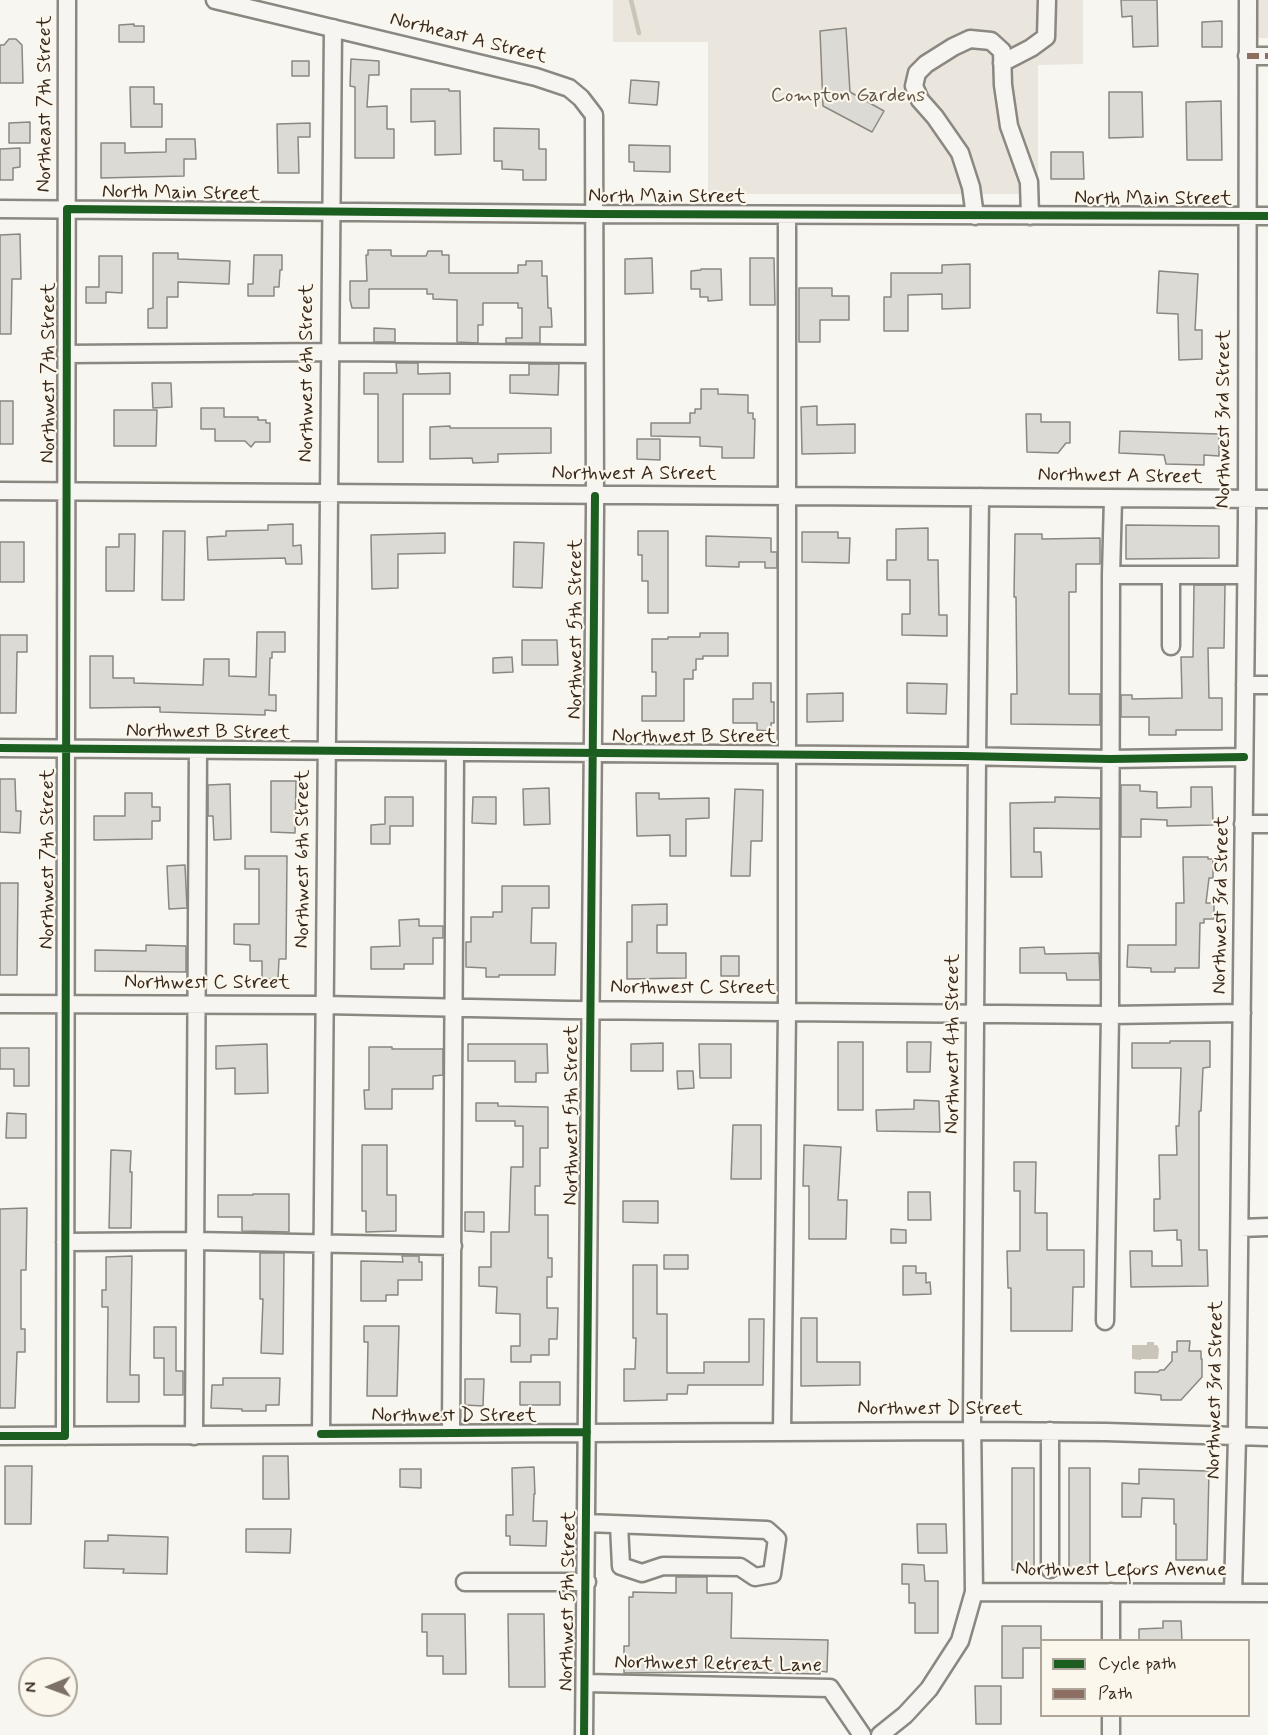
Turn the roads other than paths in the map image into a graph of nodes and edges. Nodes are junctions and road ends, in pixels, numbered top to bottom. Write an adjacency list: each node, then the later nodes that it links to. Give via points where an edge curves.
1 (67, 0): 11 (street, Northeast 7th Street)
2 (215, 0): 5 (street, Northeast A Street)
3 (1047, 0): 8 (street, via 1046,37)
4 (1248, 0): 6 (street, Northwest 3rd Street)
5 (333, 27): 9 (street, Northeast A Street, via 569,88); 12 (street, Northwest 6th Street)
6 (1247, 56): 7 (street); 18 (street, Northwest 3rd Street)
7 (1268, 56)
8 (1002, 63): 15 (street, via 1002,51 991,41 970,39 926,63 917,73 914,86 960,153); 16 (street, via 1009,126 1029,182)
9 (594, 115): 13 (street, Northwest 5th Street)
10 (0, 209): 11 (street, North Main Street)
11 (67, 209): 12 (street, North Main Street); 20 (street, Northwest 7th Street)
12 (331, 212): 13 (street, North Main Street); 19 (street, Northwest 6th Street)
13 (594, 214): 14 (street, North Main Street); 21 (street, Northwest 5th Street)
14 (787, 215): 15 (street, North Main Street); 26 (street)
15 (975, 216): 16 (street, North Main Street)
16 (1030, 216): 18 (street, North Main Street)
17 (1268, 216): 18 (street, North Main Street)
18 (1246, 217): 29 (street, Northwest 3rd Street)
19 (330, 352): 20 (street); 21 (street); 24 (street, Northwest 6th Street)
20 (66, 354): 23 (street, Northwest 7th Street)
21 (594, 354): 25 (street, Northwest 5th Street)
22 (0, 491): 23 (street, Northwest A Street)
23 (66, 491): 24 (street, Northwest A Street); 38 (street, Northwest 7th Street)
24 (328, 494): 25 (street, Northwest A Street); 40 (street, Northwest 6th Street)
25 (595, 496): 26 (street, Northwest A Street); 42 (street, Northwest 5th Street)
26 (787, 496): 27 (street, Northwest A Street); 43 (street)
27 (980, 497): 28 (street, Northwest A Street); 44 (street, Northwest 4th Street)
28 (1113, 499): 29 (street, Northwest A Street); 31 (street)
29 (1247, 499): 30 (street, Northwest A Street); 33 (street, Northwest 3rd Street)
30 (1268, 499)
31 (1111, 574): 32 (street); 46 (street)
32 (1171, 575): 33 (street); 34 (street)
33 (1246, 575): 35 (street, Northwest 3rd Street)
34 (1171, 646)
35 (1245, 685): 36 (street); 45 (street, Northwest 3rd Street)
36 (1268, 685)
37 (0, 748): 38 (street, Northwest B Street)
38 (66, 749): 39 (street, Northwest B Street); 50 (street, Northwest 7th Street)
39 (198, 750): 40 (street, Northwest B Street); 51 (street)
40 (326, 751): 41 (street, Northwest B Street); 52 (street, Northwest 6th Street)
41 (455, 752): 42 (street, Northwest B Street); 53 (street)
42 (593, 754): 43 (street, Northwest B Street); 54 (street, Northwest 5th Street)
43 (787, 755): 44 (street, Northwest B Street); 55 (street)
44 (977, 756): 46 (street, Northwest B Street); 56 (street, Northwest 4th Street)
45 (1244, 757): 46 (street, Northwest B Street); 47 (street, Northwest 3rd Street)
46 (1110, 759): 58 (street)
47 (1243, 824): 48 (street); 57 (street, Northwest 3rd Street)
48 (1268, 824)
49 (0, 1004): 50 (street, Northwest C Street)
50 (66, 1004): 51 (street, Northwest C Street); 61 (street, Northwest 7th Street)
51 (196, 1005): 52 (street, Northwest C Street); 62 (street)
52 (324, 1005): 53 (street, Northwest C Street); 63 (street, Northwest 6th Street)
53 (454, 1006): 54 (street, Northwest C Street); 64 (street)
54 (591, 1010): 55 (street, Northwest C Street); 69 (street, Northwest 5th Street)
55 (787, 1011): 56 (street, Northwest C Street); 66 (street)
56 (976, 1013): 58 (street, Northwest C Street); 67 (street, Northwest 4th Street)
57 (1242, 1013): 58 (street, Northwest C Street); 60 (street, Northwest 3rd Street)
58 (1110, 1015): 65 (street)
59 (1268, 1227): 60 (street)
60 (1240, 1228): 75 (street, Northwest 3rd Street)
61 (65, 1242): 62 (street); 73 (street, Northwest 7th Street)
62 (195, 1242): 63 (street); 74 (street)
63 (322, 1245): 64 (street); 71 (street, Northwest 6th Street)
64 (453, 1246): 70 (street)
65 (1105, 1322)
66 (782, 1431): 67 (street, Northwest D Street); 69 (street, Northwest D Street)
67 (972, 1431): 68 (street, Northwest D Street); 82 (street, Northwest 4th Street)
68 (1050, 1431): 75 (street, Northwest D Street); 79 (street)
69 (587, 1432): 70 (street, Northwest D Street); 77 (street, Northwest 5th Street)
70 (452, 1433): 71 (street, Northwest D Street)
71 (321, 1434): 74 (street, Northwest D Street)
72 (0, 1436): 73 (street, Northwest D Street)
73 (65, 1436): 74 (street, Northwest D Street)
74 (194, 1436)
75 (1238, 1437): 76 (street, Northwest D Street); 84 (street, Northwest 3rd Street)
76 (1268, 1437)
77 (587, 1523): 78 (street); 81 (street, Northwest 5th Street)
78 (619, 1525): 78 (street, via 621,1566 642,1573 663,1566 740,1567 755,1576 772,1574 777,1539 766,1530)
79 (1050, 1569)
80 (465, 1582): 81 (street)
81 (587, 1582): 87 (street, Northwest 5th Street)
82 (974, 1592): 83 (street, Northwest Lefors Avenue); 91 (street, Northwest 4th Street, via 960,1641 929,1689)
83 (1111, 1592): 84 (street, Northwest Lefors Avenue); 86 (street)
84 (1233, 1593): 85 (street, Northwest Lefors Avenue)
85 (1268, 1593)
86 (1111, 1639)
87 (585, 1683): 89 (street, Northwest 5th Street); 90 (street, Northwest Retreat Lane, via 830,1688)
88 (1111, 1717): 92 (street)
89 (584, 1735)
90 (861, 1735)
91 (880, 1735)
92 (1111, 1735)

